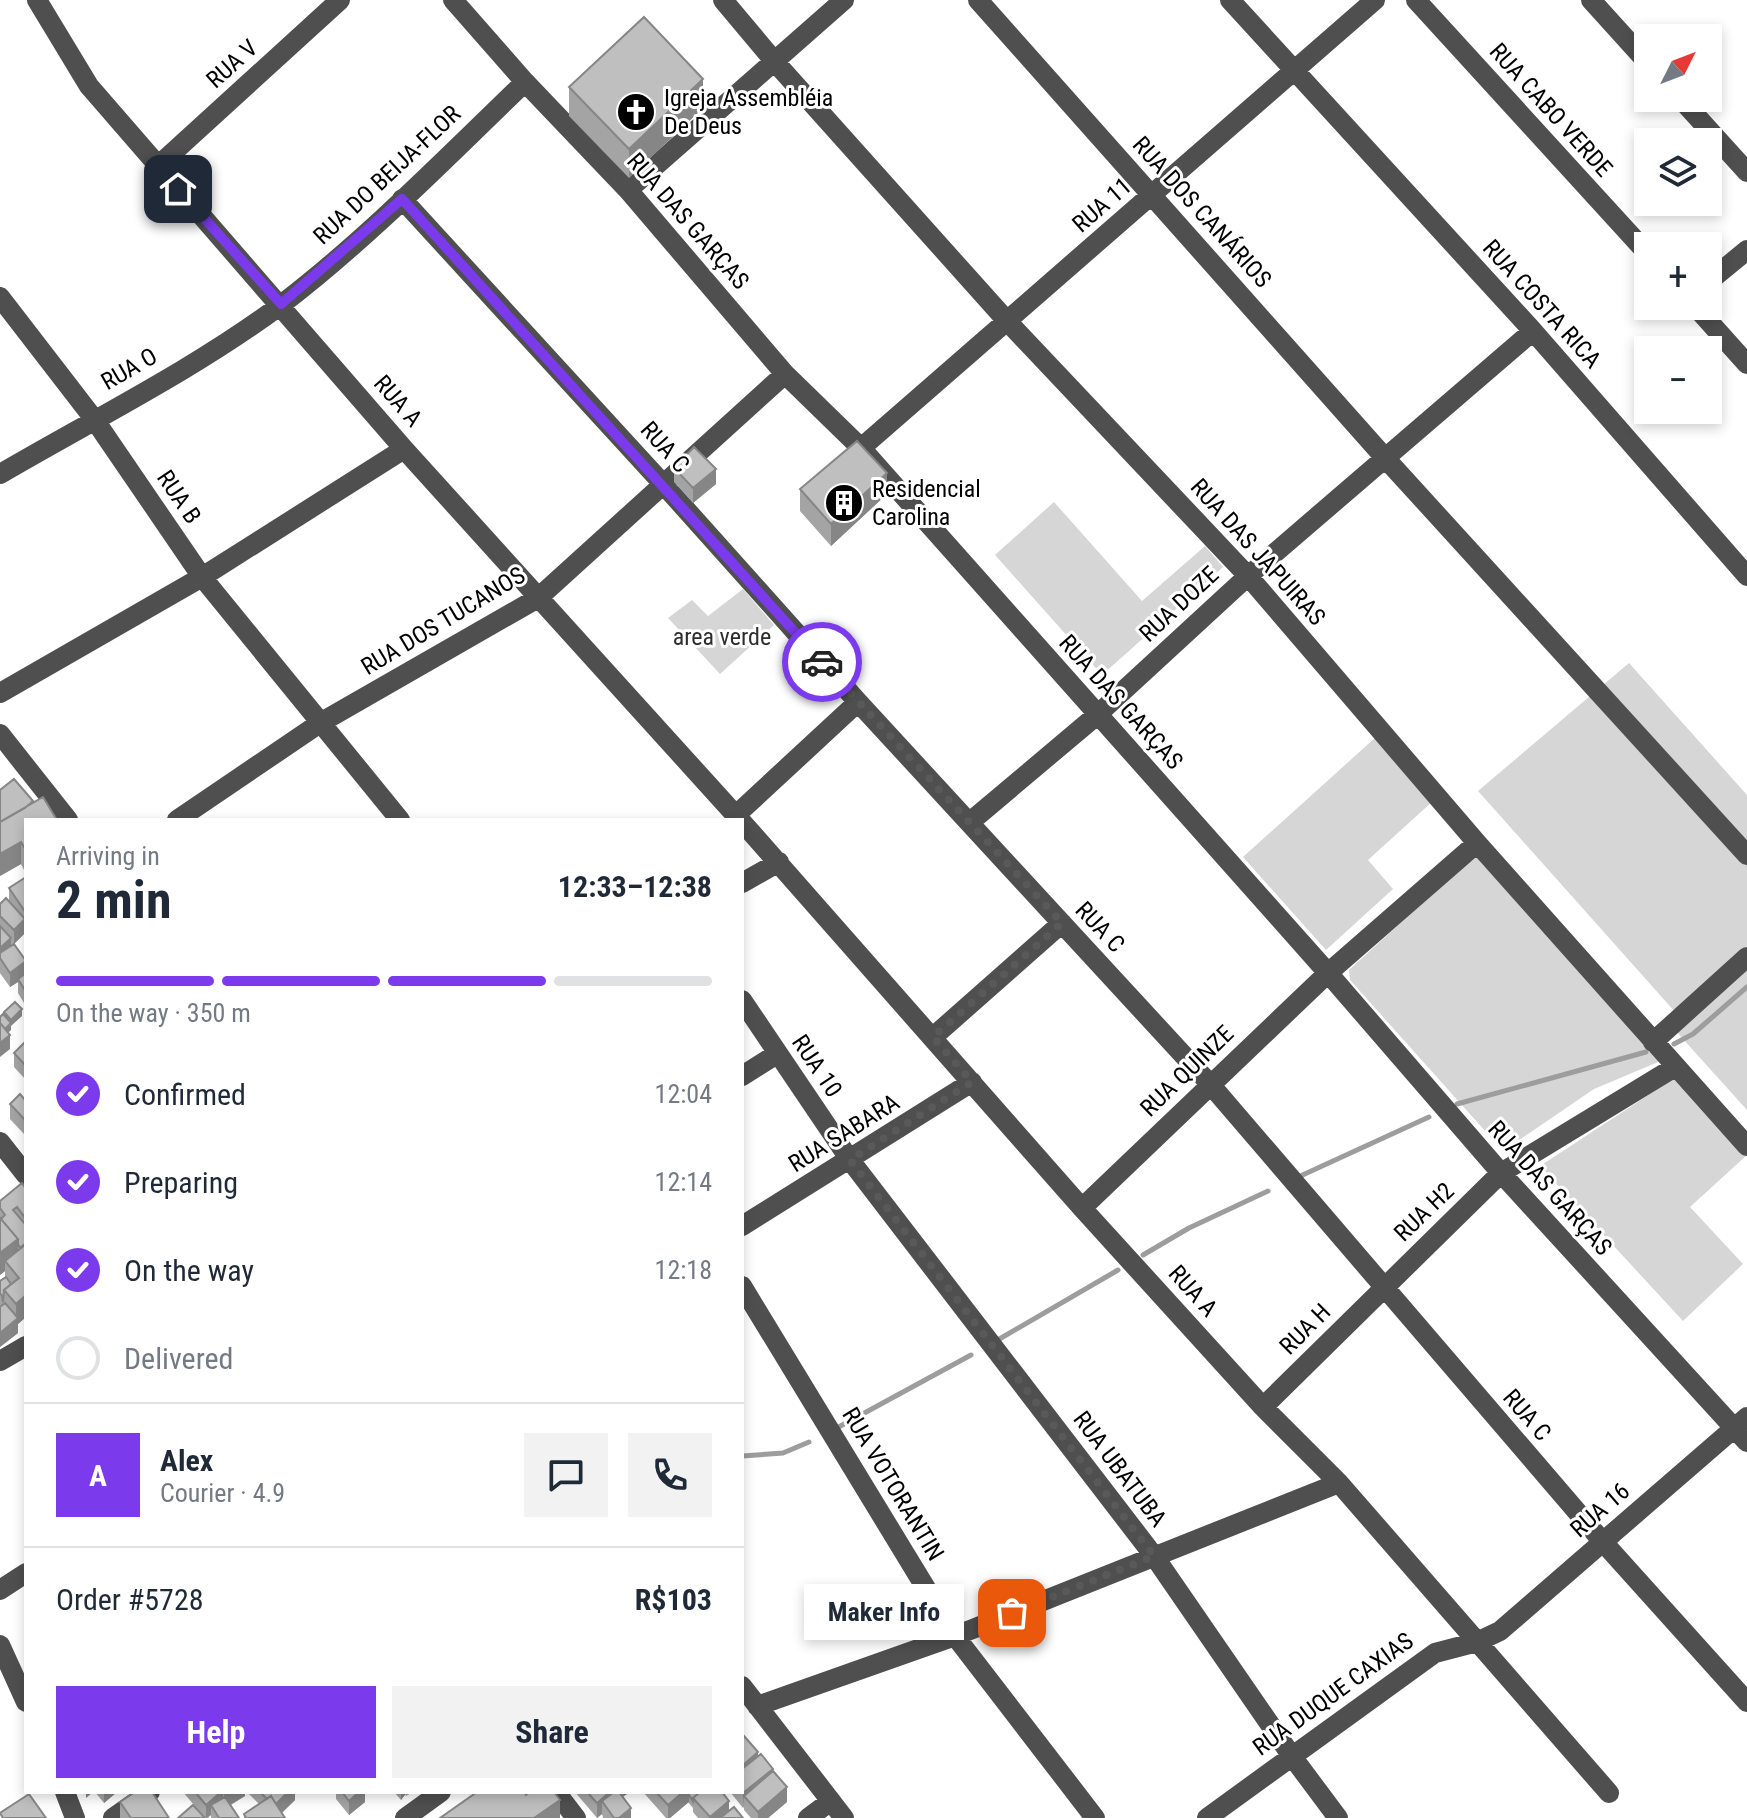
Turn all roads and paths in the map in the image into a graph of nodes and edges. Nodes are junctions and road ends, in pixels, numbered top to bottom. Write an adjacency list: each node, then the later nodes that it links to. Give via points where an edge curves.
1 (340, 0): 17 (street, RUA V)
2 (453, 0): 15 (street, RUA DAS GARÇAS)
3 (723, 0): 13 (street, RUA DAS JAPUIRAS)
4 (844, 0): 13 (street)
5 (978, 0): 20 (street, RUA DOS CANÁRIOS)
6 (1230, 0): 14 (street, RUA COSTA RICA)
7 (1375, 0): 11 (street, RUA 11)
8 (1416, 0): 22 (street, RUA CABO VERDE)
9 (1591, 0): 12 (street)
10 (47, 4): 17 (street, RUA A, via 89,86)
11 (1352, 7): 14 (street, RUA 11)
12 (1634, 48)
13 (775, 62): 19 (street); 28 (street, RUA DAS JAPUIRAS)
14 (1293, 71): 20 (street, RUA 11); 29 (street, RUA COSTA RICA)
15 (525, 82): 19 (street, RUA DAS GARÇAS); 21 (street, RUA DO BEIJA-FLOR)
16 (1693, 112): 18 (street)
17 (158, 166): 26 (street, RUA A)
18 (1747, 172)
19 (628, 190): 31 (street, RUA DAS GARÇAS)
20 (1153, 196): 28 (street, RUA 11); 35 (street, RUA DOS CANÁRIOS)
21 (402, 199): 26 (street, RUA DO BEIJA-FLOR); 37 (street, RUA C)
22 (1634, 239)
23 (1747, 250): 24 (street)
24 (1722, 271)
25 (0, 297): 32 (street, RUA B)
26 (281, 304): 32 (street, RUA O); 34 (street, RUA A)
27 (1708, 320): 30 (street)
28 (1007, 321): 33 (street, RUA 11); 38 (street, RUA DAS JAPUIRAS)
29 (1533, 331): 35 (street, RUA DOZE); 39 (street, RUA COSTA RICA)
30 (1747, 364)
31 (785, 374): 33 (street, RUA DAS GARÇAS); 37 (street, RUA DOS TUCANOS)
32 (94, 419): 36 (street, RUA O); 40 (street, RUA B)
33 (861, 448): 44 (street, RUA DAS GARÇAS)
34 (404, 449): 40 (street); 41 (street, RUA A)
35 (1386, 459): 38 (street, RUA DOZE); 55 (street, RUA DOS CANÁRIOS)
36 (0, 474)
37 (664, 485): 41 (street, RUA DOS TUCANOS); 43 (street, RUA C)
38 (1248, 576): 44 (street, RUA DOZE); 54 (street, RUA DAS JAPUIRAS)
39 (1747, 576)
40 (202, 577): 42 (street); 45 (street, RUA B)
41 (538, 598): 45 (street, RUA DOS TUCANOS); 50 (street, RUA A)
42 (0, 693)
43 (858, 702): 51 (street); 52 (street, RUA C)
44 (1097, 715): 52 (street, RUA DOZE); 60 (street, RUA DAS GARÇAS)
45 (320, 723): 48 (street, RUA DOS TUCANOS); 49 (street)
46 (0, 734): 47 (street)
47 (66, 818)
48 (180, 818)
49 (398, 818)
50 (738, 818)
51 (740, 818)
52 (970, 822): 58 (street, RUA C)
53 (744, 824): 56 (street, RUA A)
54 (1477, 843): 60 (street, RUA QUINZE); 63 (street, RUA DAS JAPUIRAS)
55 (1747, 855)
56 (779, 862): 57 (street); 62 (street, RUA A)
57 (744, 882)
58 (1062, 923): 62 (street); 68 (street, RUA C)
59 (1747, 957): 63 (street)
60 (1328, 973): 68 (street, RUA QUINZE); 72 (street, RUA DAS GARÇAS)
61 (744, 1003): 64 (street, RUA 10)
62 (933, 1037): 67 (street, RUA A)
63 (1653, 1042): 65 (street, RUA DAS JAPUIRAS)
64 (777, 1054): 66 (street); 71 (street, RUA 10)
65 (1675, 1067): 70 (street, RUA DAS JAPUIRAS); 72 (street, RUA H2)
66 (744, 1075)
67 (972, 1082): 71 (street, RUA SABARA); 74 (street, RUA A)
68 (1210, 1084): 74 (street, RUA QUINZE); 77 (street, RUA C)
69 (0, 1142): 73 (street)
70 (1747, 1146)
71 (850, 1160): 75 (street, RUA SABARA); 84 (street, RUA UBATUBA)
72 (1501, 1173): 77 (street, RUA H2); 81 (street, RUA DAS GARÇAS)
73 (23, 1183)
74 (1082, 1208): 80 (street, RUA A)
75 (744, 1225)
76 (744, 1289): 88 (street, RUA VOTORANTIN)
77 (1383, 1289): 80 (street, RUA H); 83 (street, RUA C)
78 (24, 1347): 79 (street)
79 (0, 1361)
80 (1263, 1407): 82 (street, RUA A)
81 (1743, 1429): 83 (street, RUA 16)
82 (1339, 1483): 84 (street); 89 (street, RUA A)
83 (1603, 1542): 87 (street, RUA 16); 93 (street, RUA C)
84 (1154, 1556): 88 (street); 95 (street, RUA UBATUBA)
85 (24, 1574): 86 (street)
86 (0, 1590)
87 (1500, 1631): 89 (street, RUA DUQUE CAXIAS)
88 (955, 1636): 94 (street); 107 (street, RUA VOTORANTIN)
89 (1477, 1642): 95 (street, RUA DUQUE CAXIAS, via 1435,1653); 96 (street, RUA A)
90 (0, 1645): 92 (street)
91 (744, 1689): 94 (street)
92 (24, 1698)
93 (1747, 1702)
94 (757, 1706): 101 (street)
95 (1291, 1755): 108 (street, RUA DUQUE CAXIAS); 109 (street, RUA UBATUBA)
96 (1609, 1793)
97 (66, 1794): 102 (street)
98 (147, 1794): 103 (street)
99 (438, 1794): 104 (street)
100 (558, 1794): 105 (street)
101 (837, 1810): 106 (street)
102 (75, 1818)
103 (113, 1818)
104 (405, 1818)
105 (576, 1818)
106 (808, 1818)
107 (1095, 1818)
108 (1207, 1818)
109 (1338, 1818)

